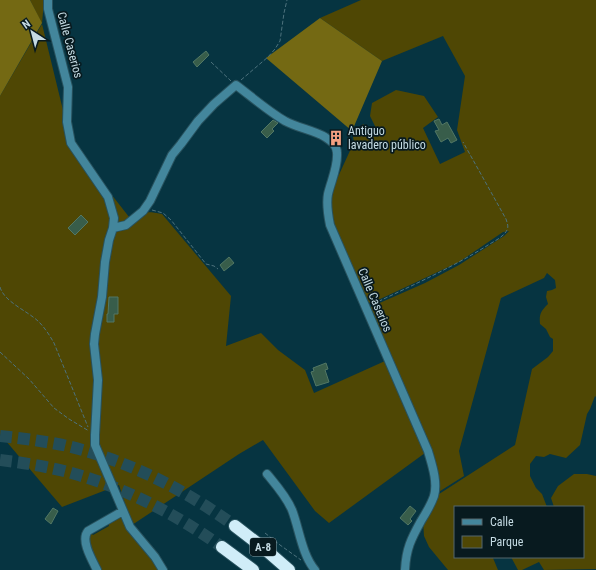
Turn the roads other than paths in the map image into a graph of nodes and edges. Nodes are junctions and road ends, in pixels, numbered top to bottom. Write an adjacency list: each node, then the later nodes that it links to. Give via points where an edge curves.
1 (48, 0): 2 (street, Calle Caserios, via 48,9 68,87 67,122 71,143 108,197 114,218)
2 (113, 228): 4 (street, Calle Caserios, via 109,240 94,344 98,380 95,435 96,445); 12 (street, Calle Caserios, via 126,225 143,211 172,155 198,121 236,85 284,120 322,136 336,146 337,159 328,195 327,213 330,225 428,451 432,466 434,497 411,540)
3 (267, 474): 7 (street, via 291,508 305,553)
4 (123, 511): 8 (street, via 86,534 86,546); 9 (street, Calle Caserios, via 130,527)
5 (235, 526): 11 (highway, A-8)
6 (222, 547): 10 (highway, A-8)
7 (313, 567)
8 (97, 570)
9 (163, 570)
10 (254, 570)
11 (289, 570)
12 (405, 570)

